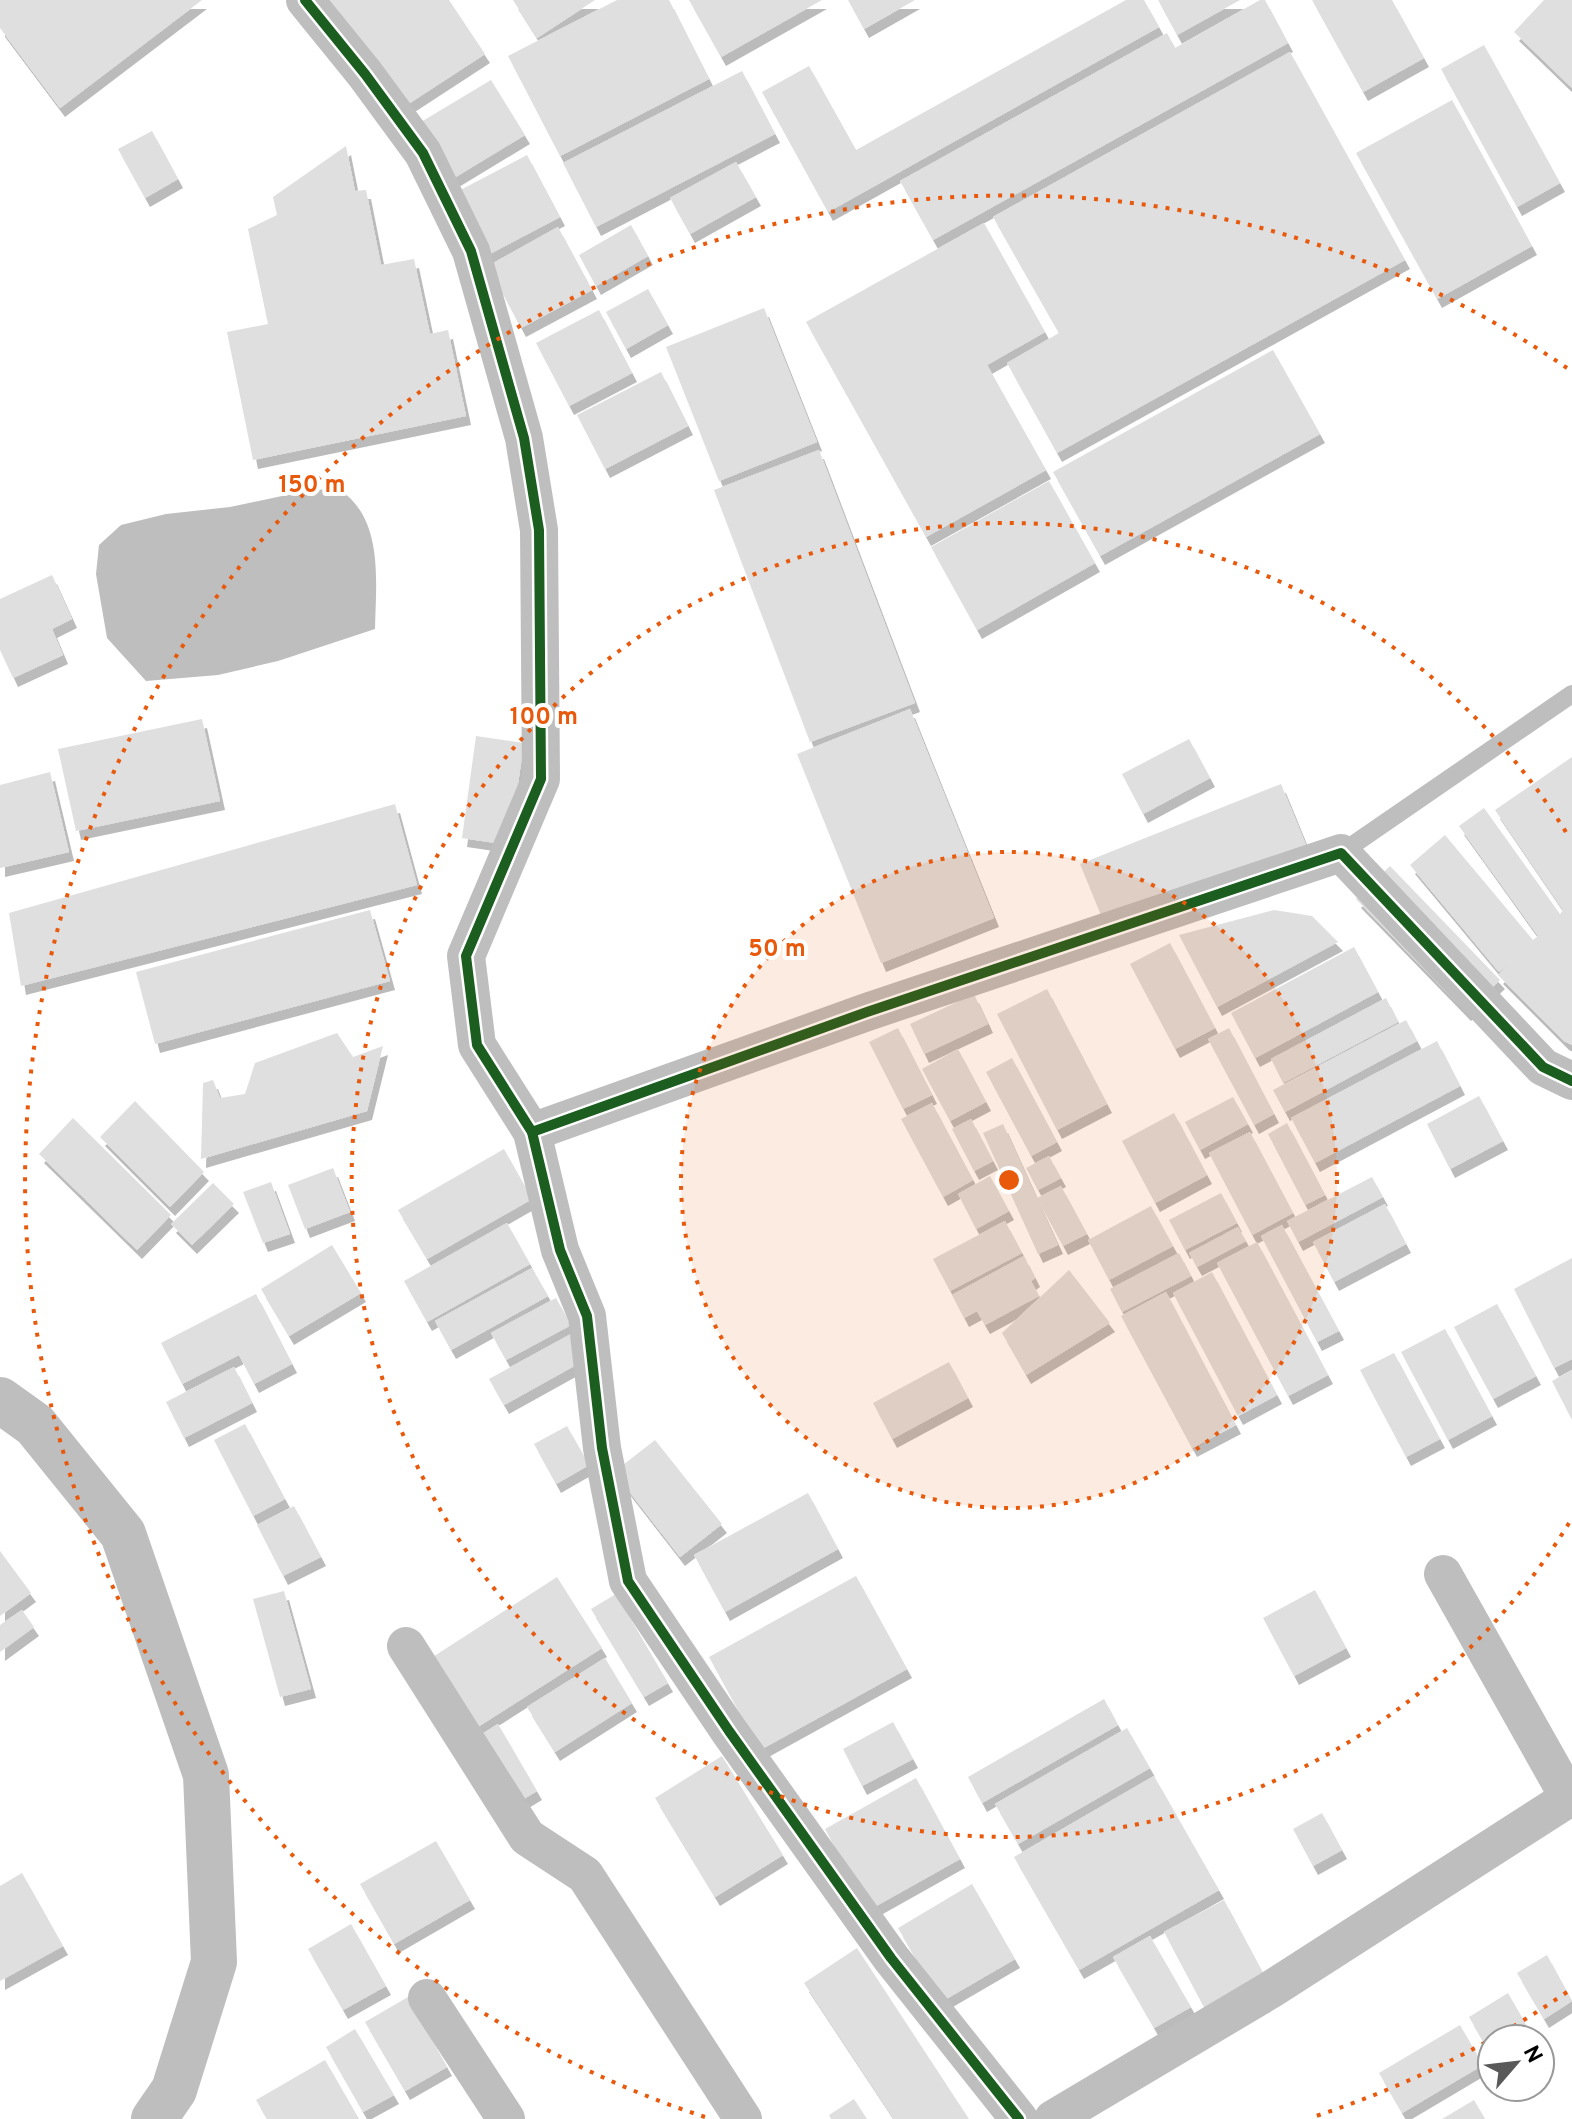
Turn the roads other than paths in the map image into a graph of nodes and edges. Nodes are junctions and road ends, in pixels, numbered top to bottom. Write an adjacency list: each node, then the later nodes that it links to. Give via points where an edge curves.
1 (305, 0): 5 (street, via 423,153 471,251 524,438 539,530 541,779 466,956 477,1045)
2 (1572, 694): 3 (lane)
3 (1341, 853): 4 (street, via 1543,1067); 5 (street, via 867,1012)
4 (1572, 1081)
5 (532, 1132): 12 (street, via 560,1250 587,1316 602,1448 628,1581 891,1958)
6 (1443, 1574): 8 (street)
7 (406, 1646): 11 (street, via 527,1837 585,1875)
8 (1570, 1801): 13 (street)
9 (427, 1998): 10 (street)
10 (506, 2119)
11 (743, 2119)
12 (1019, 2119)
13 (1053, 2119)

